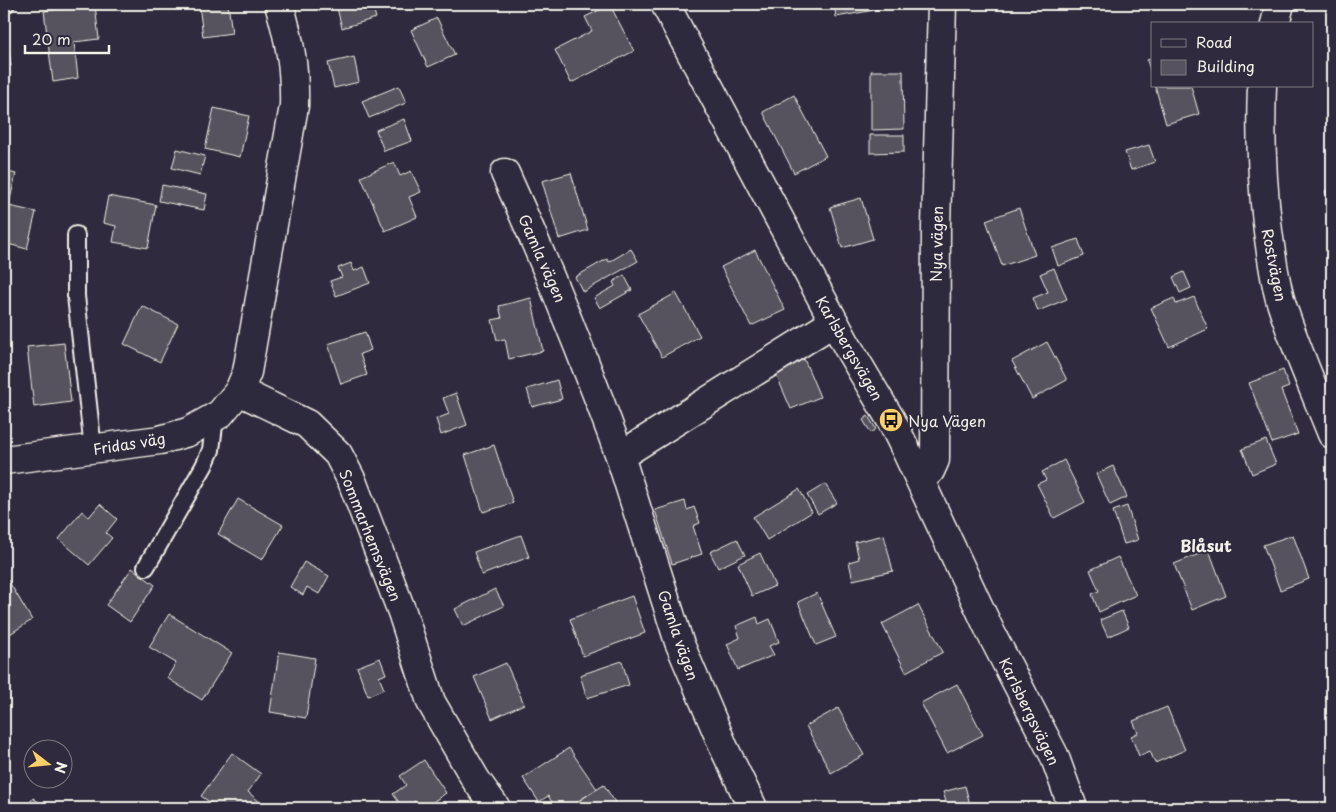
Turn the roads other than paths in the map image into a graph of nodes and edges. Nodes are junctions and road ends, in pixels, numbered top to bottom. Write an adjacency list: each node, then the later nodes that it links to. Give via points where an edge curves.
1 (279, 4): 10 (street, via 295,77 294,106 247,372)
2 (665, 4): 9 (street, Karlsbergsvägen)
3 (942, 4): 16 (street, Nya vägen, via 936,227 935,460 930,471)
4 (1280, 4): 5 (street)
5 (1276, 22)
6 (1262, 88): 12 (street, Rostvägen, via 1260,124 1264,199 1279,297)
7 (505, 173): 14 (street, Gamla vägen, via 560,296)
8 (76, 235): 13 (lane, via 76,296)
9 (834, 322): 14 (street); 16 (street, Karlsbergsvägen, via 891,420)
10 (239, 391): 11 (street, Fridas väg); 18 (street, Sommarhemsvägen, via 307,424 338,454 352,480 402,612 431,702)
11 (215, 416): 13 (street, Fridas väg, via 188,432 160,440); 17 (lane, via 211,450 204,466)
12 (1332, 434)
13 (92, 449): 15 (street, Fridas väg)
14 (620, 456): 19 (street, Gamla vägen, via 679,642)
15 (4, 460)
16 (919, 478): 20 (street, Karlsbergsvägen, via 991,633 1054,755)
17 (146, 567)
18 (496, 808)
19 (753, 808)
20 (1073, 808)

